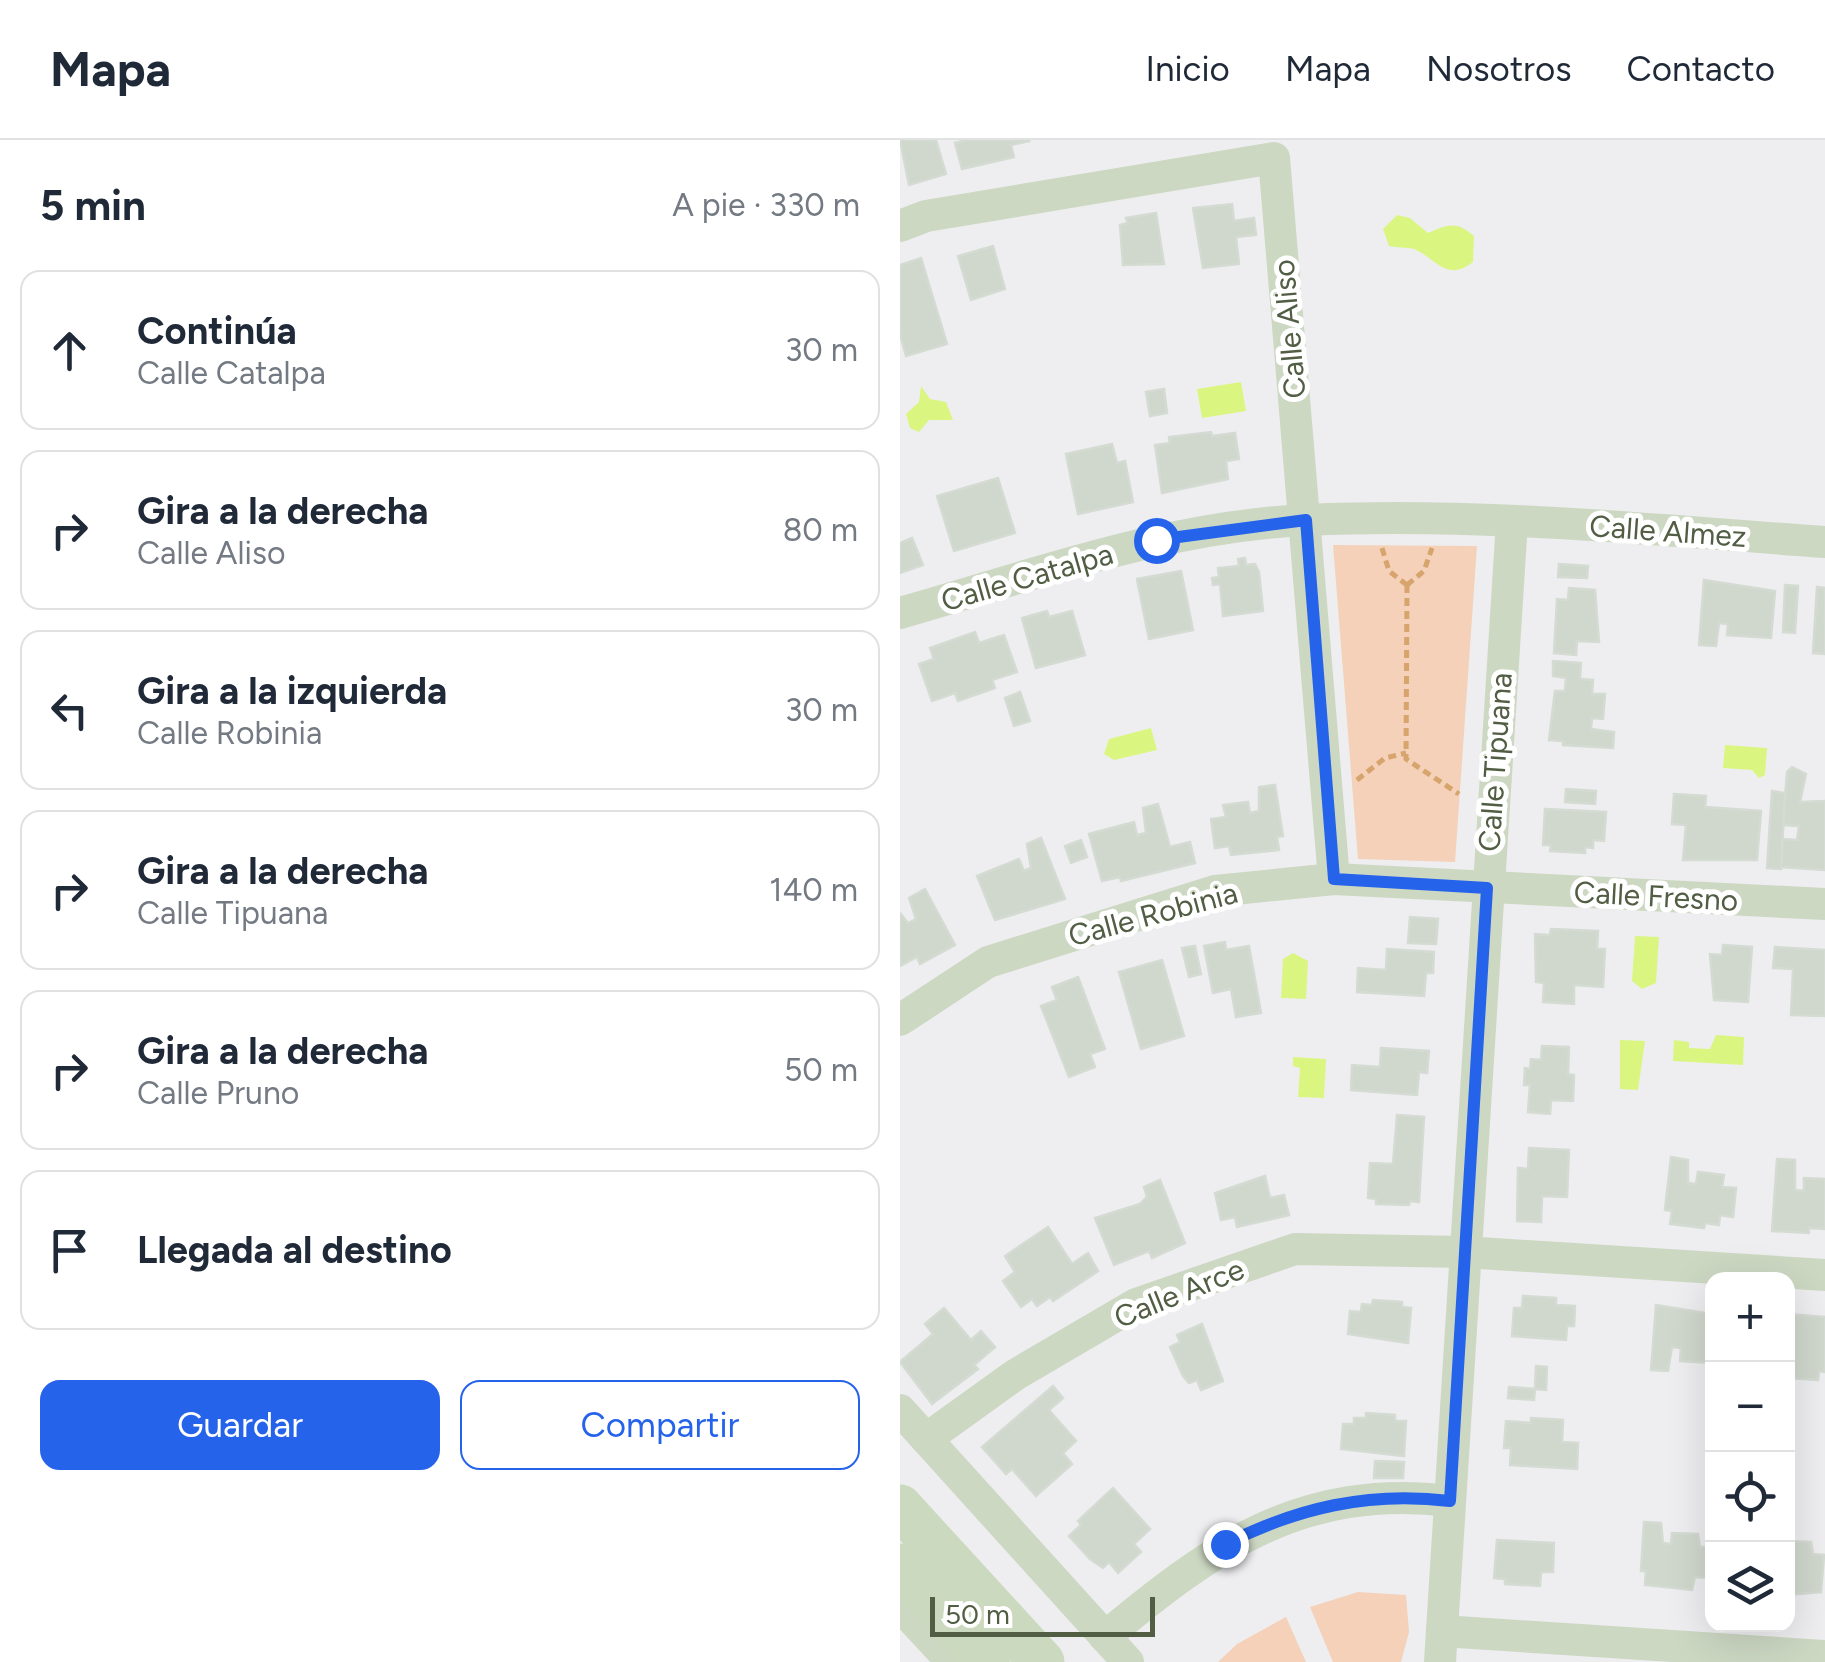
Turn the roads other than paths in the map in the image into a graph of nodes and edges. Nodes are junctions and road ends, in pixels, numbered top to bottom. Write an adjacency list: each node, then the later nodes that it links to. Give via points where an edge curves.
1 (900, 226): 2 (street, Calle Aliso, via 926,216 1274,158)
2 (1306, 520): 3 (street, Calle Catalpa); 5 (street, Calle Catalpa, via 1156,540); 6 (street, Calle Aliso)
3 (1512, 521): 4 (street, Calle Almez); 7 (street, Calle Tipuana)
4 (1825, 542)
5 (900, 614)
6 (1334, 879): 7 (street, Calle Robinia); 9 (street, Calle Robinia, via 1214,891 988,962)
7 (1487, 888): 8 (street, Calle Fresno); 10 (street, Calle Tipuana)
8 (1825, 904)
9 (900, 1020)
10 (1464, 1252): 11 (street, Calle Arce); 13 (street, Calle Arce, via 1295,1249 1136,1304 1014,1375); 14 (street, Calle Tipuana)
11 (1825, 1275)
12 (900, 1410): 13 (street)
13 (926, 1439): 18 (street)
14 (1450, 1501): 18 (street, via 1344,1501 1277,1519 1211,1554); 19 (street, Calle Tipuana)
15 (900, 1507): 23 (main road)
16 (900, 1566): 22 (main road)
17 (900, 1606): 21 (street)
18 (1105, 1637): 24 (street)
19 (1441, 1647): 20 (street)
20 (1825, 1656)
21 (952, 1662)
22 (988, 1662)
23 (1042, 1662)
24 (1128, 1662)

